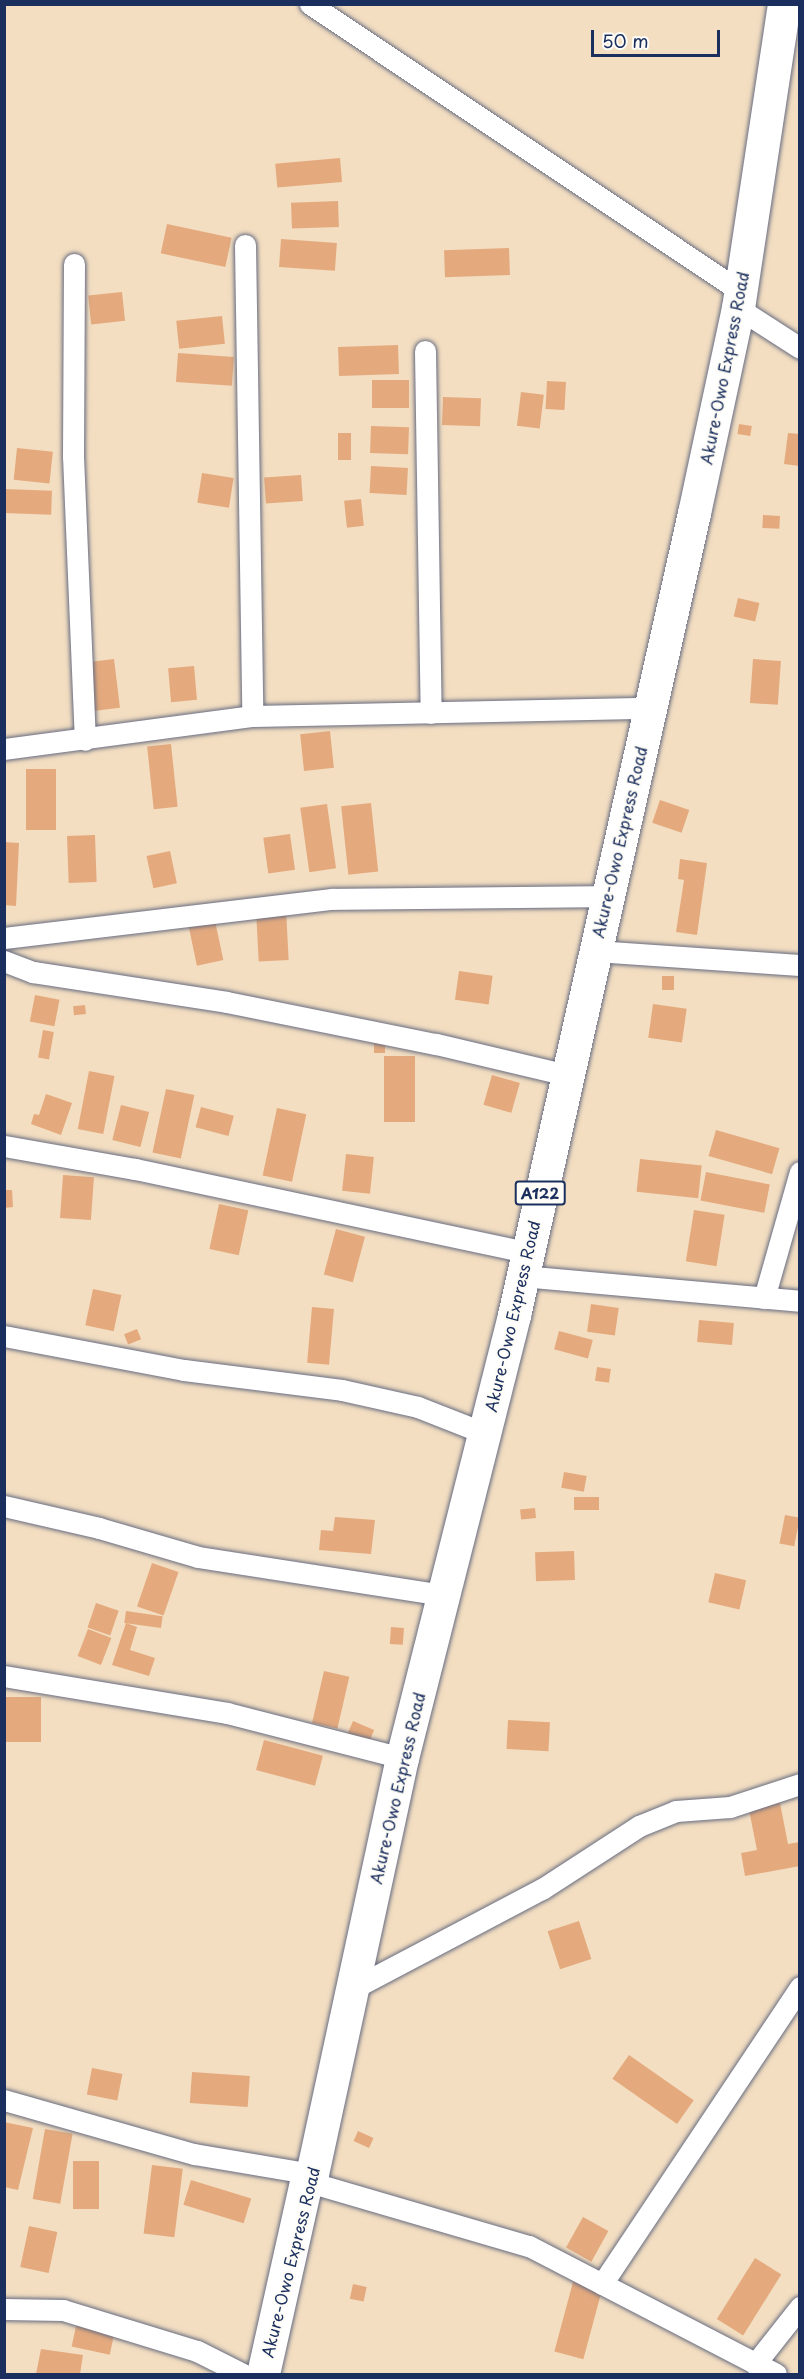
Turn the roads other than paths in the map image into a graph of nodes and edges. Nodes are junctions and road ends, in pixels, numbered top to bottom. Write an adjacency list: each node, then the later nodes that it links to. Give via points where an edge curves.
1 (310, 4): 5 (street)
2 (784, 4): 5 (highway, Akure-Owo Express Road / A122)
3 (245, 245): 10 (street)
4 (74, 264): 11 (street, via 73,456)
5 (739, 300): 6 (street); 8 (highway, Akure-Owo Express Road / A122)
6 (800, 348)
7 (425, 351): 9 (street)
8 (650, 708): 9 (street); 13 (highway, Akure-Owo Express Road / A122)
9 (431, 713): 10 (street)
10 (252, 716): 11 (street)
11 (85, 740): 12 (street)
12 (4, 748)
13 (607, 896): 14 (street, via 332,899); 15 (highway, Akure-Owo Express Road / A122)
14 (4, 938)
15 (595, 951): 17 (street); 18 (highway, Akure-Owo Express Road / A122)
16 (4, 962): 18 (street, via 33,972 227,1002)
17 (800, 965)
18 (567, 1075): 21 (highway, Akure-Owo Express Road / A122)
19 (4, 1146): 21 (street, via 135,1169)
20 (800, 1172): 22 (street)
21 (524, 1264): 22 (street); 25 (highway, Akure-Owo Express Road / A122)
22 (764, 1298): 23 (street)
23 (800, 1301)
24 (4, 1336): 25 (street, via 184,1370 342,1390 418,1407)
25 (484, 1433): 27 (highway, Akure-Owo Express Road / A122)
26 (4, 1506): 27 (street, via 198,1557)
27 (443, 1595): 29 (highway, Akure-Owo Express Road / A122)
28 (4, 1676): 29 (street, via 227,1713)
29 (402, 1758): 32 (highway, Akure-Owo Express Road / A122)
30 (800, 1784): 32 (street, via 730,1807 676,1811 639,1826 542,1889)
31 (800, 1987): 35 (street)
32 (352, 1989): 34 (highway, Akure-Owo Express Road / A122)
33 (4, 2100): 34 (street, via 194,2154)
34 (309, 2177): 35 (street, via 529,2246); 40 (highway, Akure-Owo Express Road / A122)
35 (602, 2284): 38 (street)
36 (800, 2307): 38 (street)
37 (4, 2308): 39 (street, via 63,2310 197,2351)
38 (755, 2364): 41 (street)
39 (243, 2374)
40 (263, 2374)
41 (776, 2374)

